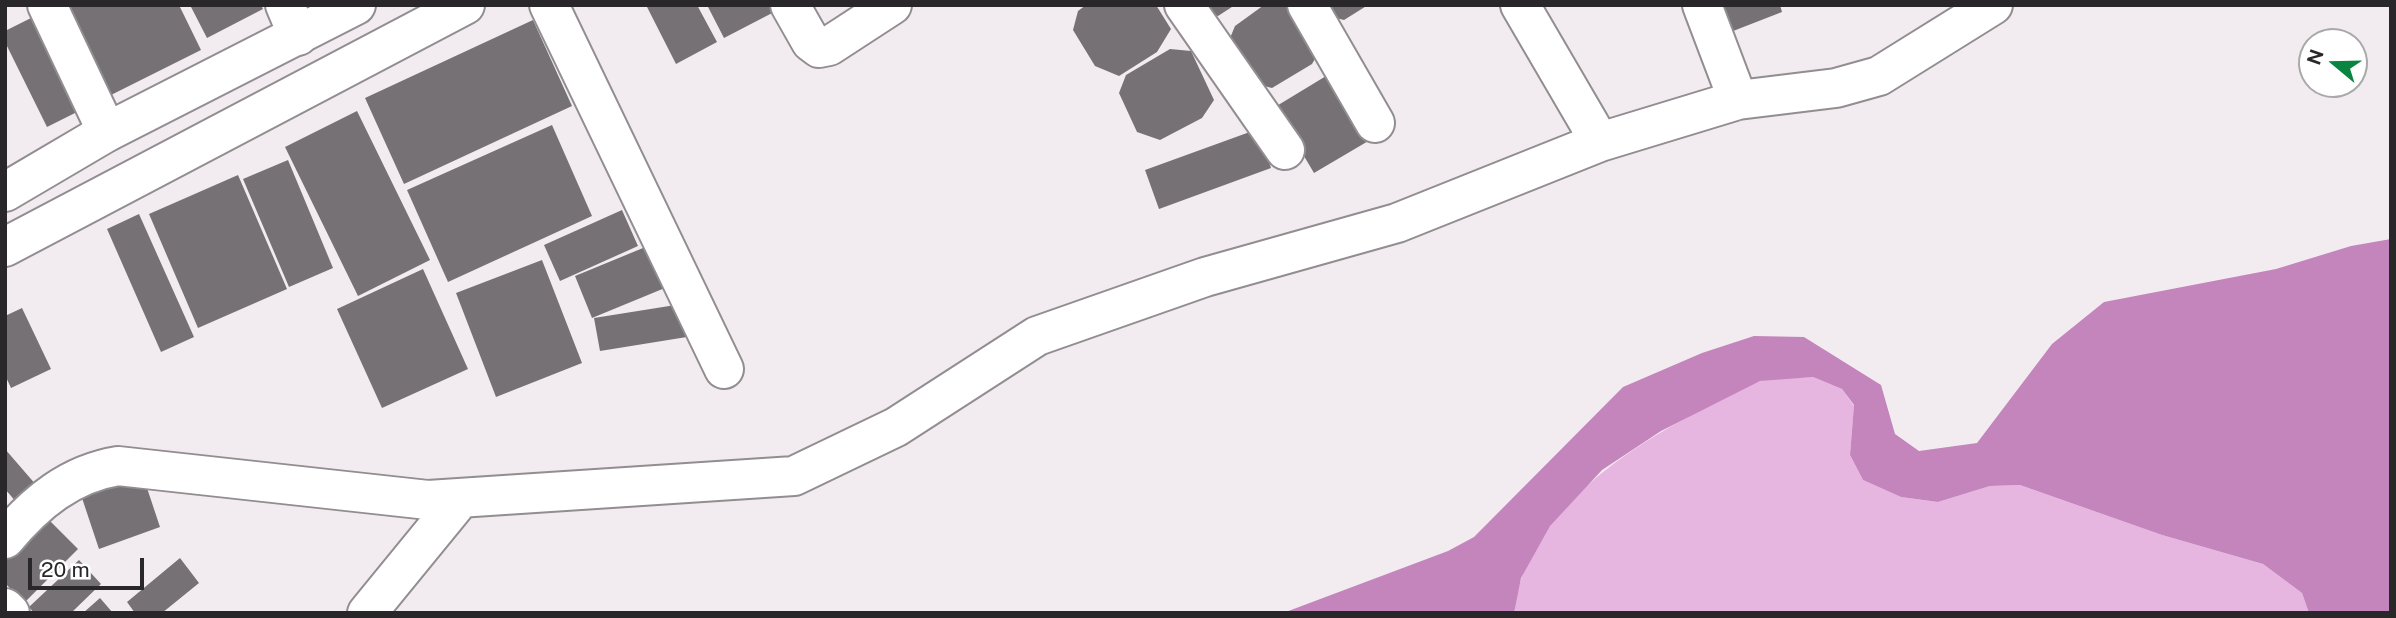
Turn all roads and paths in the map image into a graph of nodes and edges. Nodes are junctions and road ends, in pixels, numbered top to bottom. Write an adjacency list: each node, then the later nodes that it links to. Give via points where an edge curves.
1 (47, 5): 15 (street)
2 (356, 5): 12 (street)
3 (465, 5): 19 (street)
4 (549, 5): 20 (street)
5 (790, 5): 6 (street, via 819,48)
6 (892, 5)
7 (1184, 5): 17 (street)
8 (1307, 5): 14 (street)
9 (1520, 5): 16 (street)
10 (1702, 5): 13 (street)
11 (1993, 5): 13 (street, via 1879,76 1836,88)
12 (292, 20): 15 (street)
13 (1738, 100): 16 (street)
14 (1375, 123)
15 (107, 132): 18 (street)
16 (1600, 142): 21 (street, via 1397,223 1205,276 1037,336 896,427 794,476)
17 (1285, 150)
18 (5, 192)
19 (5, 247)
20 (724, 369)
21 (461, 498): 22 (street, via 428,500 118,466 94,470 68,483 31,508); 25 (street)
22 (5, 539)
23 (5, 608): 24 (street)
24 (10, 613)
25 (367, 613)

